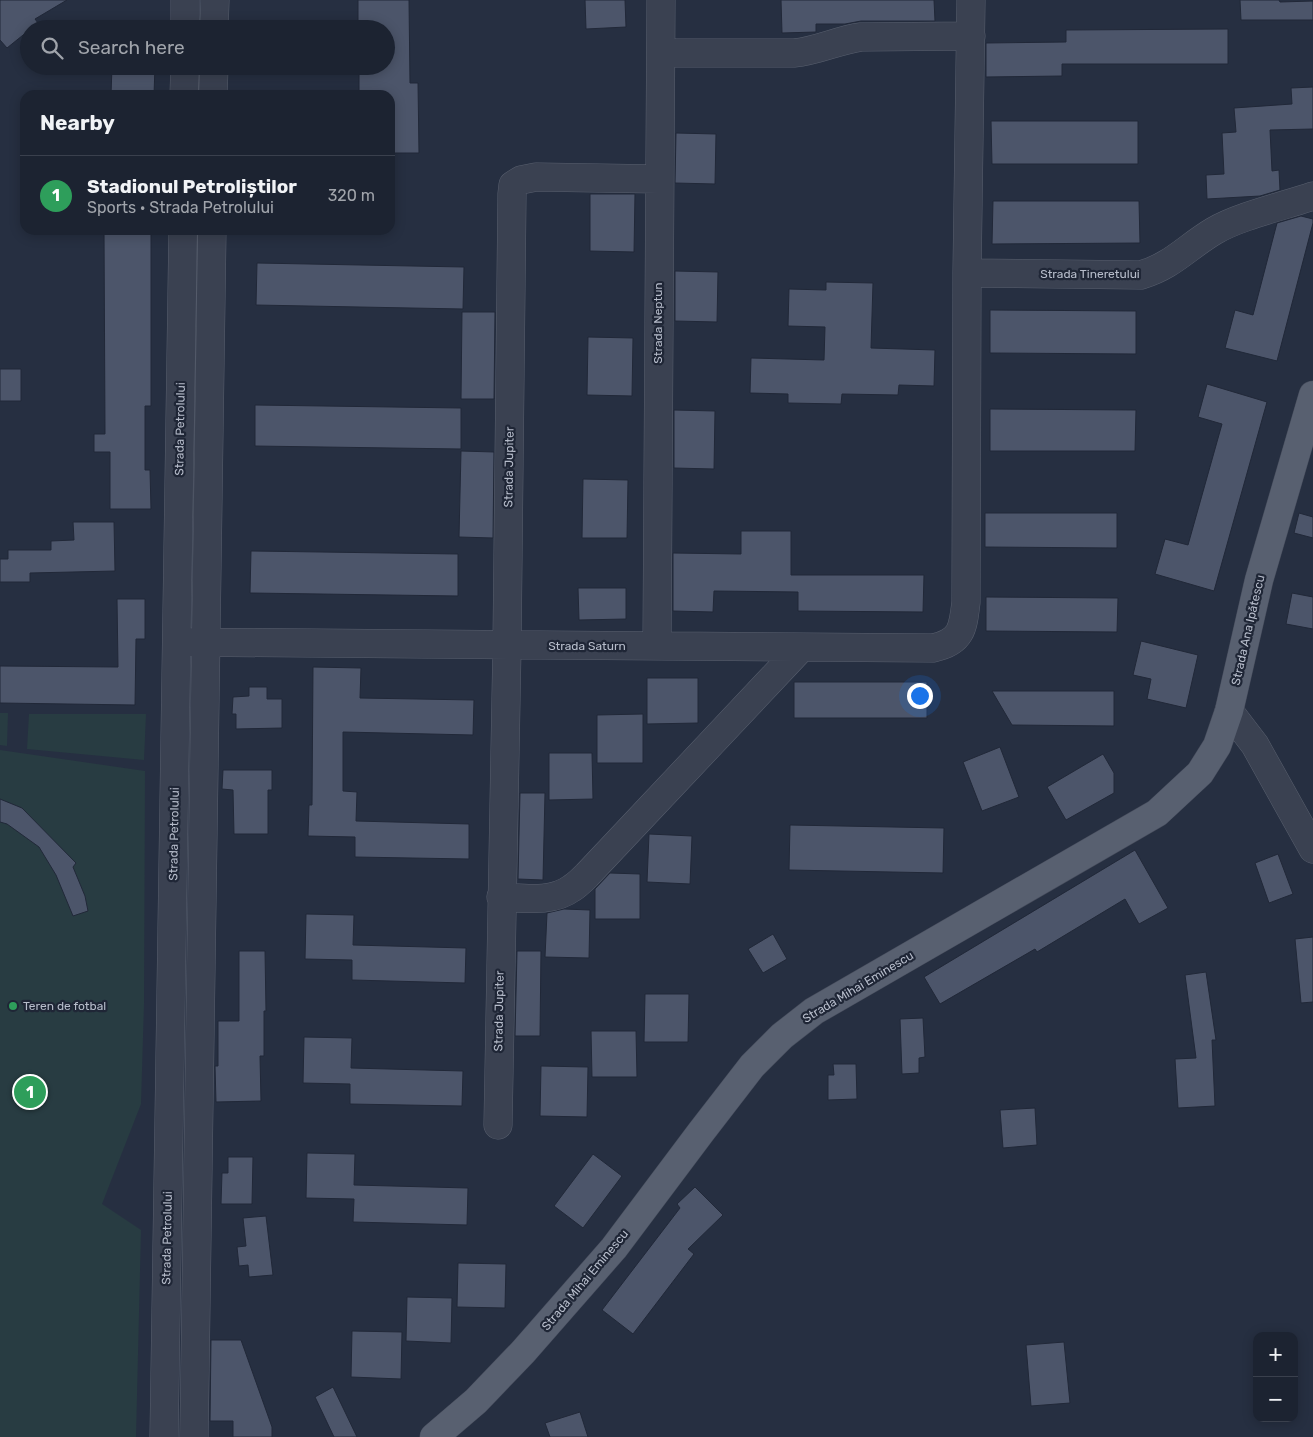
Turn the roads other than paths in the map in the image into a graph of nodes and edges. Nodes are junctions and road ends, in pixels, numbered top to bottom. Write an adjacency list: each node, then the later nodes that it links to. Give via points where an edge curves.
1 (185, 0): 5 (street)
2 (215, 0): 6 (street)
3 (661, 0): 8 (street, Strada Neptun)
4 (971, 0): 7 (street)
5 (185, 20)
6 (214, 20)
7 (971, 36): 8 (street, via 862,37 794,53); 17 (street)
8 (661, 53): 13 (street, Strada Neptun)
9 (185, 75): 11 (street)
10 (214, 75): 12 (street)
11 (184, 90)
12 (213, 90)
13 (659, 179): 23 (street, Strada Jupiter, via 536,177 513,185); 24 (street, Strada Neptun)
14 (1313, 196): 17 (street, Strada Tineretului, via 1215,230 1157,270 1141,275)
15 (183, 235): 18 (street, Strada Petrolului)
16 (212, 235): 19 (street)
17 (967, 273): 25 (street, Strada Saturn, via 966,602 963,626 956,638 945,646 933,648)
18 (182, 348): 19 (street); 21 (street, Strada Petrolului)
19 (210, 348): 22 (street)
20 (1313, 395): 26 (main road, Strada Ana Ipătescu, via 1259,580)
21 (177, 642): 22 (street, Strada Saturn); 30 (street, Strada Petrolului)
22 (206, 643): 23 (street, Strada Saturn); 31 (street)
23 (507, 646): 24 (street, Strada Saturn); 28 (street, Strada Jupiter)
24 (657, 646): 25 (street, Strada Saturn)
25 (801, 648): 28 (street, via 571,889 558,896 542,898)
26 (1229, 711): 27 (street, via 1255,745); 34 (main road, Strada Mihai Eminescu, via 1217,746 1200,773 1157,813 814,1011 782,1036 752,1066 608,1256 476,1401)
27 (1313, 849)
28 (501, 897): 29 (street, Strada Jupiter)
29 (498, 1125)
30 (168, 1177): 31 (street); 32 (street, Strada Petrolului)
31 (198, 1177): 33 (street)
32 (164, 1437)
33 (194, 1437)
34 (434, 1437)

